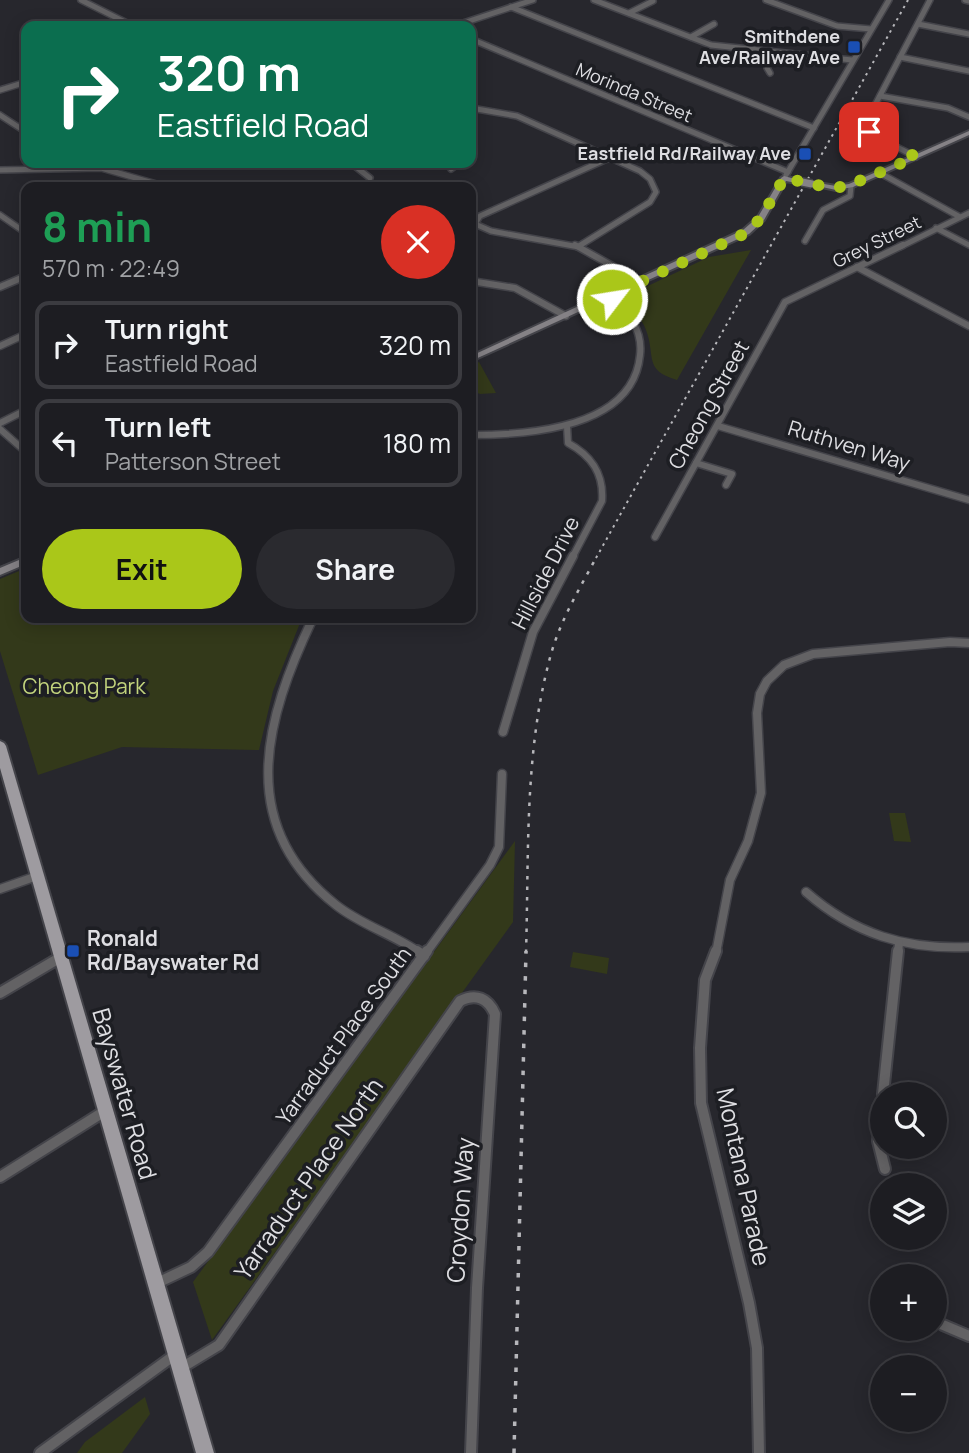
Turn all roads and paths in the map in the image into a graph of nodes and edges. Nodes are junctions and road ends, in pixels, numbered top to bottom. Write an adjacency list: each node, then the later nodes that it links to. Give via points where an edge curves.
1 (81, 0): 10 (street)
2 (533, 0): 8 (street)
3 (594, 0): 9 (street)
4 (766, 0): 14 (street, via 837,26)
5 (889, 0): 14 (street)
6 (930, 0): 13 (street)
7 (653, 1): 9 (street)
8 (510, 7): 11 (street); 29 (street)
9 (629, 13): 16 (street)
10 (123, 21)
11 (469, 21)
12 (715, 24): 16 (street)
13 (918, 24): 15 (street); 19 (street)
14 (871, 29): 20 (street)
15 (969, 34)
16 (691, 37): 18 (street, via 711,45)
17 (476, 41): 42 (street, Morinda Street)
18 (771, 51): 20 (street); 22 (street)
19 (900, 57): 21 (street); 25 (street)
20 (852, 60): 29 (street)
21 (969, 71)
22 (770, 73)
23 (21, 84): 24 (street)
24 (0, 90)
25 (880, 96): 28 (street, via 948,108); 32 (street, via 864,128)
26 (476, 109): 33 (street, via 511,114)
27 (0, 115): 30 (street)
28 (969, 117)
29 (814, 128): 42 (street)
30 (21, 129)
31 (969, 132): 32 (main road)
32 (916, 157): 41 (main road)
33 (610, 158): 49 (street); 55 (street, via 649,177 655,196)
34 (68, 168): 39 (street)
35 (108, 168): 44 (street)
36 (357, 168): 43 (street)
37 (453, 168): 40 (street)
38 (0, 170): 39 (street)
39 (47, 170)
40 (451, 170)
41 (880, 173): 45 (main road); 48 (street)
42 (786, 175): 45 (main road, bridge, via 831,188); 59 (main road, via 761,218 746,233)
43 (370, 178)
44 (152, 182)
45 (850, 186): 53 (street, via 850,195 824,210)
46 (969, 212): 48 (street, Grey Street)
47 (0, 215): 52 (street)
48 (960, 217): 51 (street, Grey Street)
49 (476, 221)
50 (476, 224): 55 (street, via 484,230)
51 (936, 228): 54 (street); 56 (street, Grey Street)
52 (21, 230)
53 (805, 241)
54 (969, 245)
55 (579, 246): 59 (street)
56 (858, 267): 61 (street, Grey Street); 64 (street)
57 (21, 278): 60 (street)
58 (476, 282): 63 (street, via 514,288)
59 (641, 282): 62 (main road)
60 (0, 287)
61 (798, 296): 71 (street, Cheong Street, via 785,302)
62 (608, 297): 63 (main road); 70 (street, via 635,325 642,348 640,364 621,396)
63 (566, 316): 67 (main road)
64 (969, 326)
65 (21, 336): 66 (street)
66 (0, 346)
67 (476, 357)
68 (21, 412): 69 (street)
69 (0, 423)
70 (567, 426): 73 (street); 75 (street)
71 (718, 426): 77 (street, Cheong Street); 79 (street, Ruthven Way)
72 (0, 429): 76 (street)
73 (546, 431): 74 (street); 75 (street, Hillside Drive)
74 (476, 435)
75 (568, 443): 85 (street, Hillside Drive, via 595,464 602,501 533,632)
76 (21, 448)
77 (696, 464): 78 (street, via 732,474); 80 (street, Cheong Street)
78 (726, 485)
79 (969, 500)
80 (655, 537)
81 (21, 562): 82 (main road)
82 (0, 572)
83 (311, 623): 94 (street, via 275,729 267,784 275,822 300,869 317,888 364,924)
84 (969, 643): 110 (street, Montana Parade, via 813,654 784,665 767,681 758,704 761,793 748,841 730,880 719,941 705,980 700,1048 701,1103 757,1348)
85 (503, 732)
86 (0, 746): 88 (main road, Bayswater Road)
87 (502, 774): 94 (street, Yarraduct Place South, via 499,847)
88 (4, 779): 89 (main road, Bayswater Road)
89 (37, 876): 90 (street); 95 (main road, Bayswater Road)
90 (0, 889)
91 (806, 892): 92 (street, via 853,927)
92 (899, 943): 93 (street); 98 (street)
93 (969, 947)
94 (424, 956): 103 (street, Yarraduct Place South, via 208,1252 191,1267)
95 (61, 957): 96 (street); 99 (main road, Bayswater Road)
96 (0, 993)
97 (460, 1001): 106 (street, Yarraduct Place North, via 219,1345); 109 (street, Croydon Way, via 482,998 489,1001 495,1014)
98 (884, 1082)
99 (105, 1111): 102 (street); 103 (main road, Bayswater Road)
100 (882, 1159): 101 (street)
101 (885, 1169)
102 (0, 1177)
103 (155, 1284): 106 (main road, Bayswater Road)
104 (947, 1327): 105 (street)
105 (969, 1336)
106 (178, 1361): 107 (street, Yarraduct Place North); 108 (main road, Bayswater Road)
107 (40, 1453)
108 (205, 1453)
109 (471, 1453)
110 (760, 1453)

